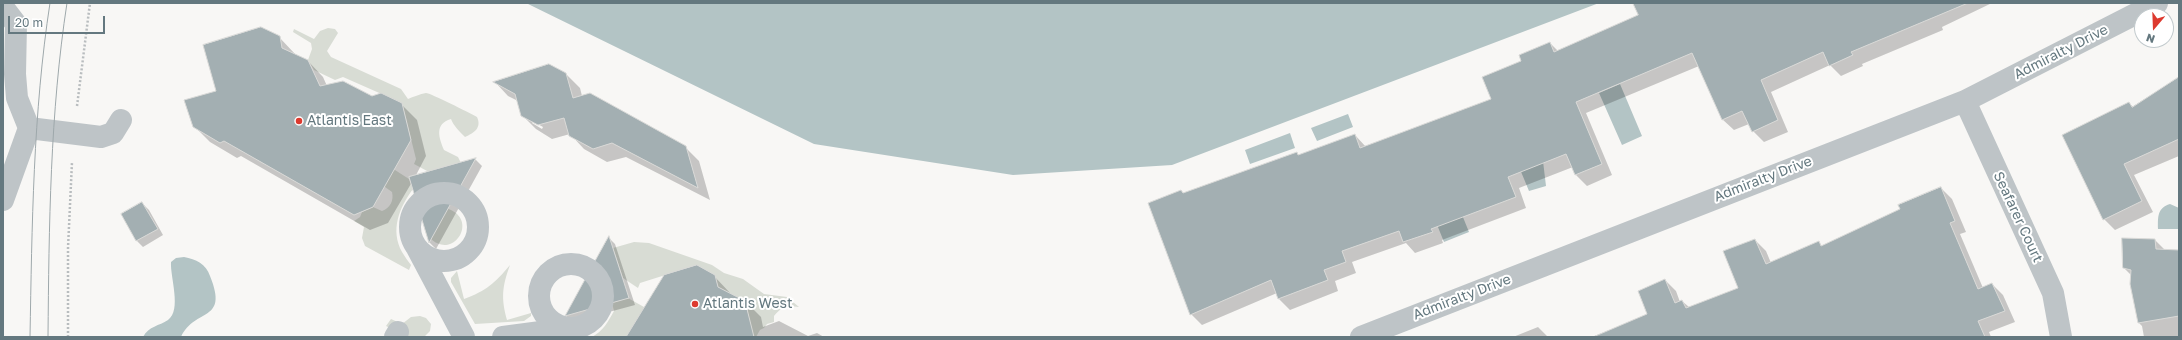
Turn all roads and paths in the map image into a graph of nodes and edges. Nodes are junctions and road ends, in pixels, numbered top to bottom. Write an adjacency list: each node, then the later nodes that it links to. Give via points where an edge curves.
1 (90, 3): 7 (path)
2 (2157, 3): 4 (street, Admiralty Drive)
3 (3, 7): 6 (street, via 16,24 17,98)
4 (1965, 101): 14 (street, Admiralty Drive); 15 (street, Seafarer Court, via 2053,293)
5 (121, 120): 7 (street, via 108,136)
6 (29, 128): 7 (street); 8 (street)
7 (73, 133): 11 (path, via 68,248)
8 (3, 200)
9 (414, 243): 12 (street)
10 (574, 327): 13 (street)
11 (68, 337)
12 (464, 337)
13 (503, 337)
14 (1361, 337)
15 (2061, 337)

